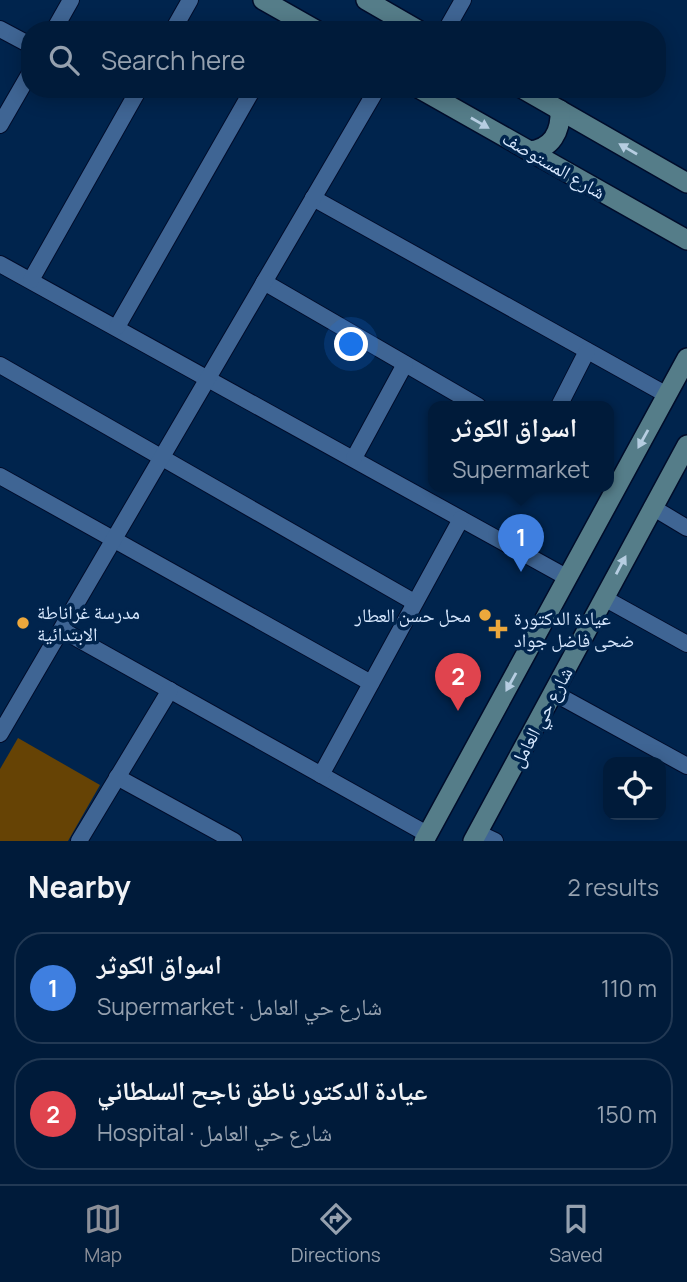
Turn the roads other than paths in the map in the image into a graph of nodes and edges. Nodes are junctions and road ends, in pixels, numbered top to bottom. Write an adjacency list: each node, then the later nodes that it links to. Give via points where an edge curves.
1 (71, 0): 7 (street)
2 (190, 0): 8 (street)
3 (263, 0): 9 (main road)
4 (366, 0): 6 (main road)
5 (463, 0): 11 (street)
6 (390, 6): 10 (main road)
7 (59, 21)
8 (178, 21)
9 (288, 21)
10 (408, 21)
11 (451, 21)
12 (0, 29): 13 (street)
13 (21, 40)
14 (21, 89): 21 (street)
15 (134, 98): 27 (street)
16 (248, 98): 29 (street)
17 (372, 98): 24 (street)
18 (436, 98): 22 (main road, شارع المستوصف, one-way to 22)
19 (539, 98): 20 (main road)
20 (560, 110): 22 (main road, via 555,137 543,148); 23 (main road, one-way to 20)
21 (0, 125)
22 (529, 151): 25 (main road, شارع المستوصف)
23 (687, 183)
24 (313, 198): 28 (street); 30 (street)
25 (687, 240)
26 (0, 264): 27 (street)
27 (31, 280): 29 (street)
28 (264, 282): 32 (street); 34 (street)
29 (117, 327): 34 (street)
30 (587, 351): 35 (street); 37 (street)
31 (687, 358): 35 (main road)
32 (405, 364): 36 (street); 40 (street)
33 (0, 365): 39 (street)
34 (208, 376): 39 (street); 40 (street)
35 (667, 395): 42 (main road, one-way to 42)
36 (469, 401)
37 (562, 401)
38 (687, 444): 44 (main road, شارع حي العامل)
39 (161, 457): 47 (street); 50 (street)
40 (354, 458): 45 (street)
41 (0, 476): 47 (street)
42 (614, 482)
43 (609, 492): 48 (main road)
44 (652, 508): 46 (street); 49 (main road, شارع حي العامل, one-way to 44)
45 (461, 519): 48 (street); 50 (street)
46 (687, 528)
47 (112, 539): 51 (street); 53 (street)
48 (568, 578): 60 (main road, one-way to 60)
49 (604, 598): 52 (street); 55 (main road, شارع حي العامل)
50 (414, 602): 53 (street)
51 (62, 630): 54 (street); 56 (street)
52 (687, 644)
53 (371, 683): 58 (street)
54 (170, 690): 58 (street); 59 (street)
55 (554, 693): 57 (street); 61 (main road, شارع حي العامل)
56 (0, 734)
57 (687, 766)
58 (321, 775): 60 (street)
59 (117, 778): 62 (street); 63 (street)
60 (426, 838)
61 (482, 838)
62 (79, 841)
63 (234, 841)

